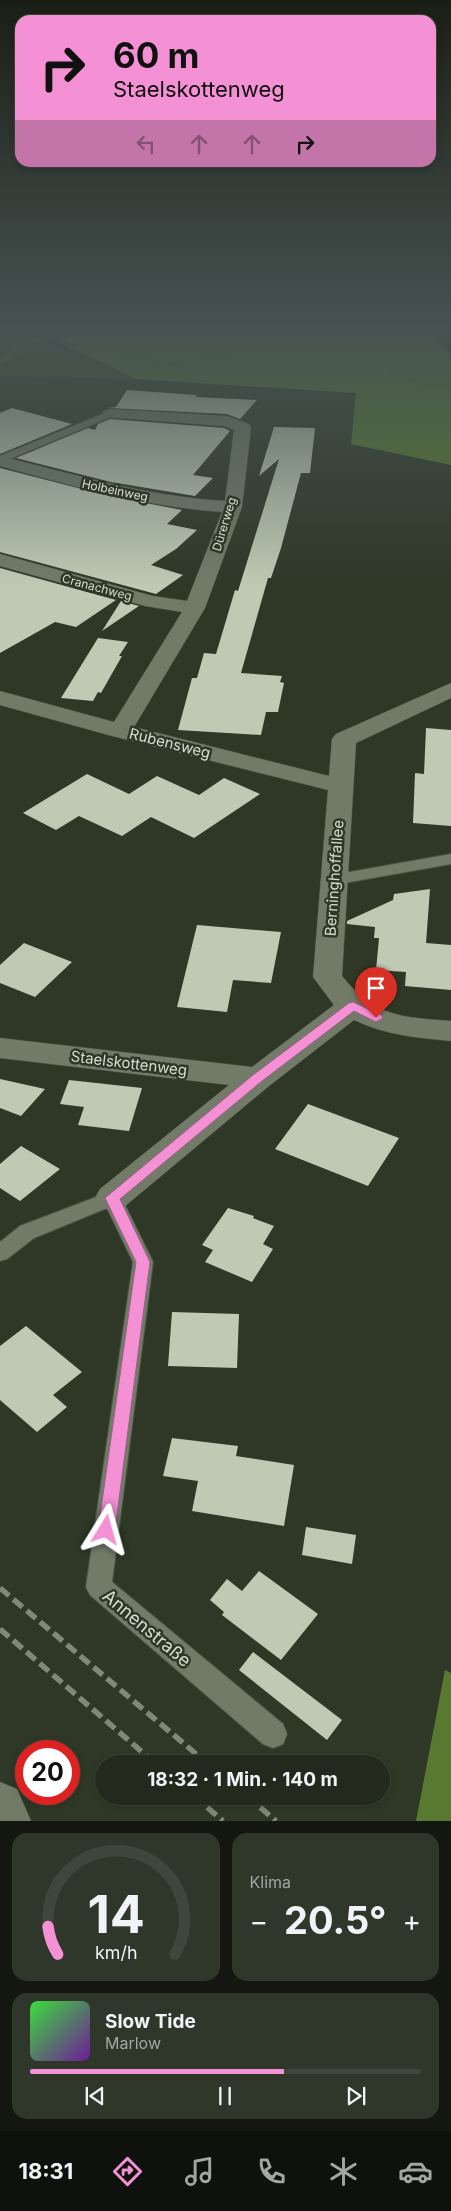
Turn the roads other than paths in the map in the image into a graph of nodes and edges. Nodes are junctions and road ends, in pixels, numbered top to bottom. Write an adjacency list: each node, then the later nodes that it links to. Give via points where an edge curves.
1 (108, 415): 3 (lane)
2 (126, 415): 4 (street, Dürerweg, via 227,421 243,428)
3 (0, 461): 4 (street, Holbeinweg, via 81,483 183,504)
4 (232, 507): 6 (street, Dürerweg)
5 (0, 560): 6 (street, Cranachweg, via 152,602)
6 (196, 608): 9 (street, Dürerweg)
7 (451, 690): 10 (street, Berninghoffallee, via 344,739)
8 (0, 698): 9 (street, Rubensweg)
9 (120, 731): 10 (street, Rubensweg)
10 (340, 786): 12 (street, Berninghoffallee)
11 (451, 859): 12 (lane)
12 (333, 880): 13 (street, Berninghoffallee, via 326,977)
13 (353, 1006): 14 (street, via 376,1018 405,1027); 16 (street)
14 (451, 1031)
15 (0, 1048): 16 (street, Staelskottenweg)
16 (258, 1078): 17 (street)
17 (112, 1198): 18 (lane, via 27,1232); 19 (lane, Annenstraße, via 143,1262 99,1587)
18 (0, 1253)
19 (273, 1734)
20 (0, 1806): 21 (street)
21 (7, 1821)

